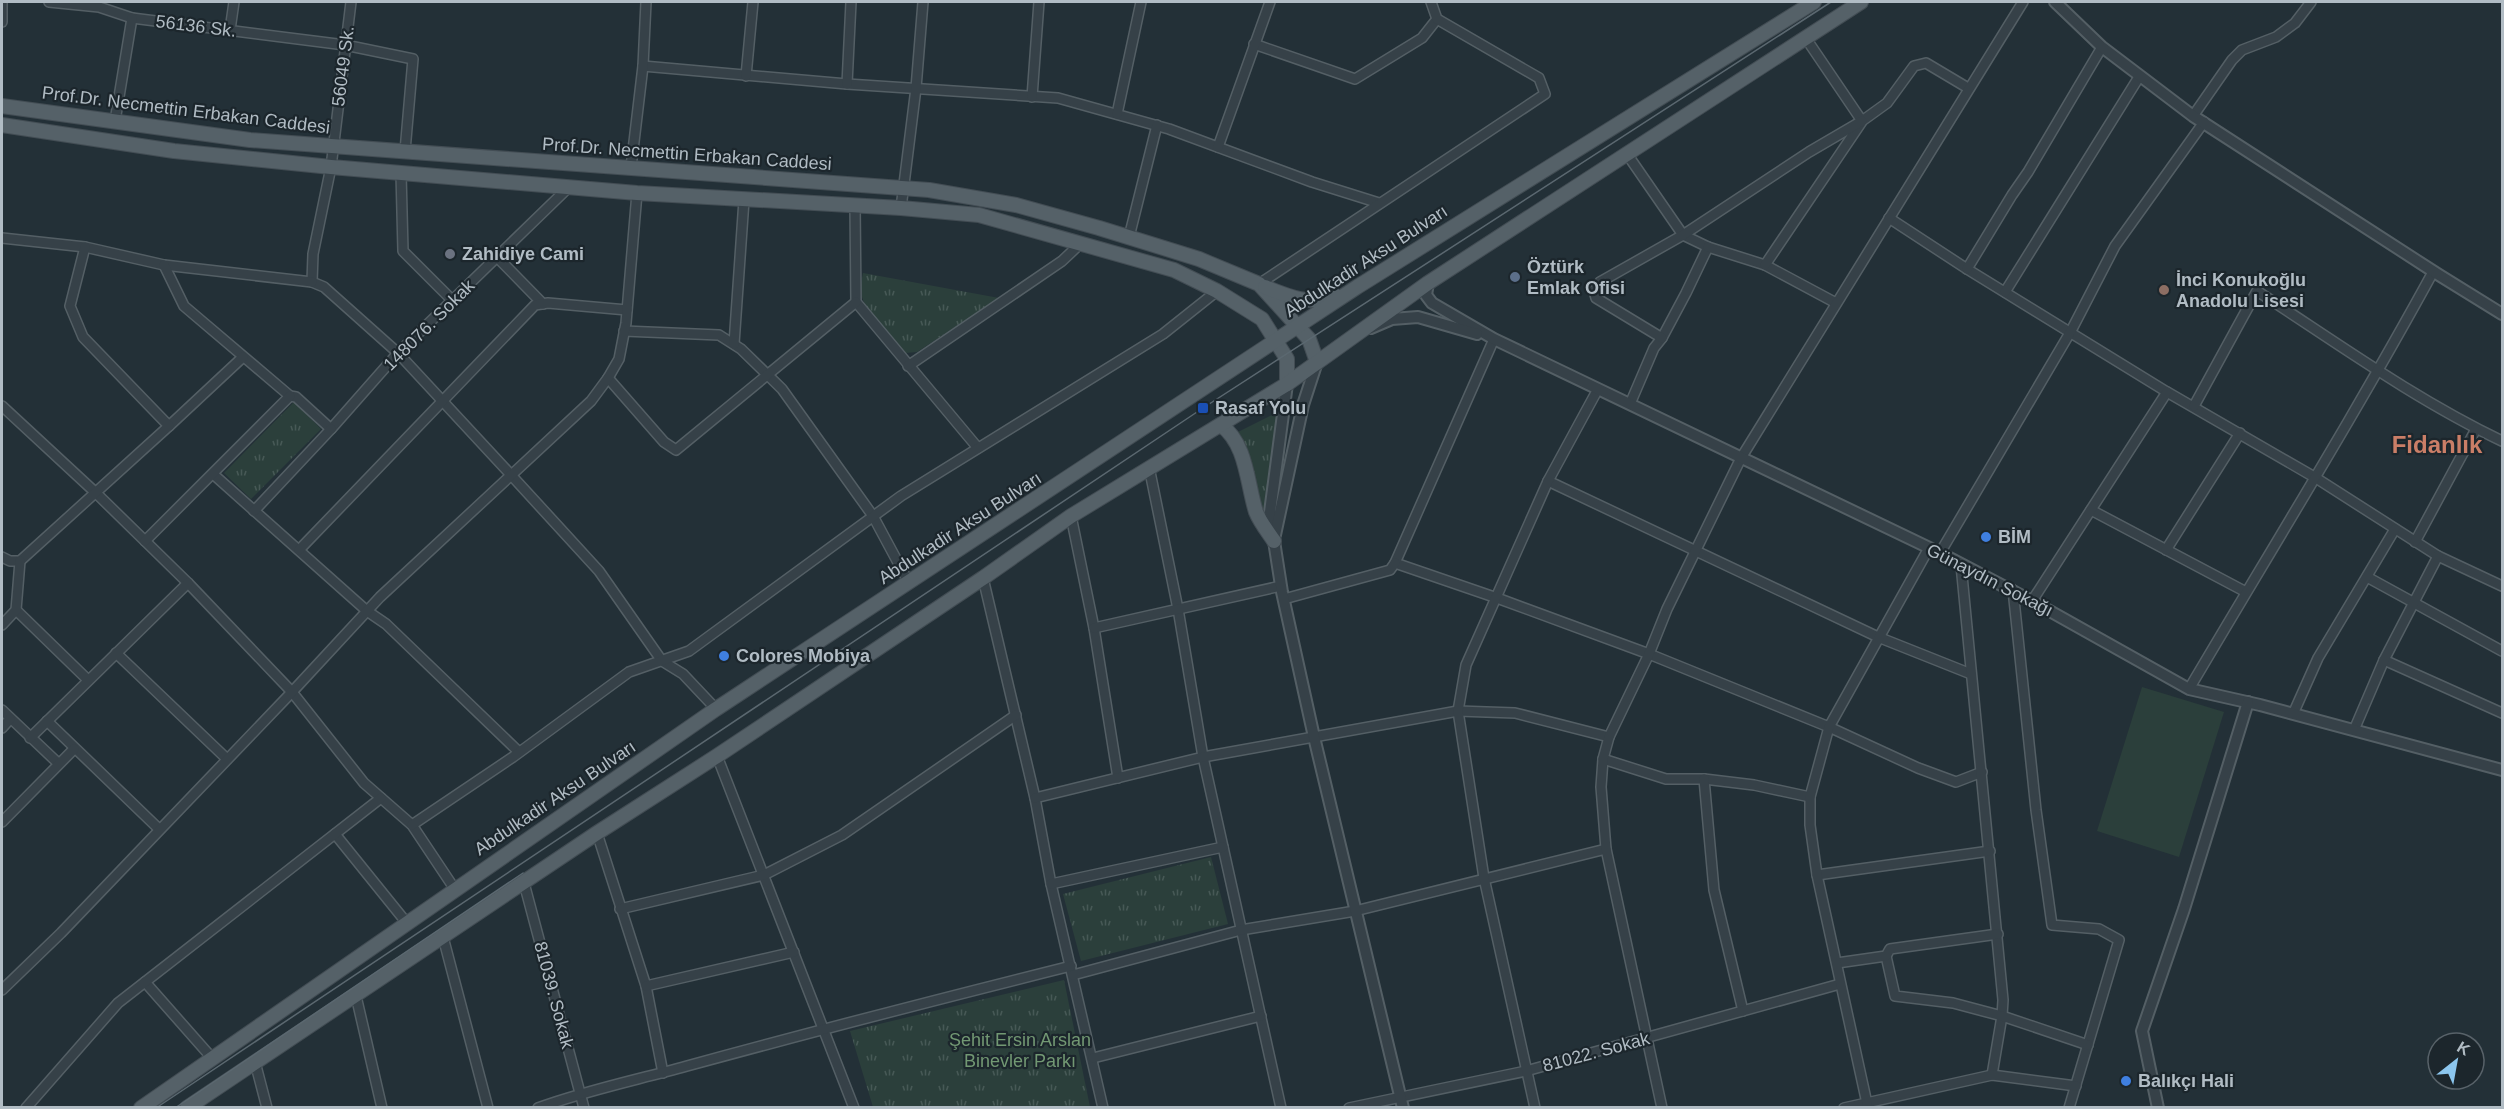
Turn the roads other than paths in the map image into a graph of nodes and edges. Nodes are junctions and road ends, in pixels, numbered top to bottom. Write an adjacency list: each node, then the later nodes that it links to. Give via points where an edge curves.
1 (2, 2): 21 (street)
2 (49, 2): 18 (street, 56136 Sk.)
3 (234, 2): 22 (street)
4 (351, 2): 25 (street, 56049 Sk.)
5 (646, 2): 27 (street)
6 (753, 2): 28 (street)
7 (851, 2): 30 (street)
8 (923, 2): 31 (street)
9 (1039, 2): 33 (street)
10 (1141, 2): 35 (street)
11 (1270, 2): 24 (street)
12 (1431, 2): 20 (street)
13 (1861, 2): 23 (main road)
14 (2023, 2): 32 (street)
15 (2055, 2): 26 (street)
16 (2311, 2): 36 (street, via 2295,23 2276,37 2242,50)
17 (1807, 3): 71 (main road, Abdulkadir Aksu Bulvarı)
18 (99, 4): 19 (street, 56136 Sk.)
19 (132, 18): 22 (street, 56136 Sk.); 37 (street)
20 (1437, 19): 24 (street, via 1422,38 1355,79); 53 (street, via 1539,78 1545,94)
21 (2, 22)
22 (230, 30): 25 (street, 56136 Sk.)
23 (1805, 37): 38 (street); 45 (main road)
24 (1254, 44): 43 (street)
25 (345, 45): 42 (street, 56049 Sk.); 44 (street, 56136 Sk., via 413,59)
26 (2102, 47): 29 (street); 66 (street)
27 (643, 66): 28 (street); 47 (street)
28 (746, 76): 30 (street)
29 (2139, 76): 36 (street); 73 (street)
30 (847, 84): 31 (street)
31 (916, 88): 33 (street); 50 (street)
32 (1968, 88): 38 (street, via 1926,63 1914,66 1887,103); 56 (street)
33 (1032, 96): 35 (street, via 1058,98)
34 (2, 106): 37 (main road, Prof.Dr. Necmettin Erbakan Caddesi)
35 (1117, 114): 41 (street)
36 (2193, 116): 39 (street)
37 (115, 121): 42 (main road, Prof.Dr. Necmettin Erbakan Caddesi, via 250,140)
38 (1862, 121): 57 (street); 65 (street)
39 (2204, 122): 67 (street); 82 (street, via 2115,246)
40 (2, 124): 46 (main road, via 174,151)
41 (1157, 125): 43 (street); 58 (street)
42 (333, 146): 44 (main road, Prof.Dr. Necmettin Erbakan Caddesi); 46 (street, 56049 Sk.)
43 (1218, 147): 53 (street)
44 (405, 151): 47 (main road, Prof.Dr. Necmettin Erbakan Caddesi)
45 (1627, 154): 57 (street); 69 (main road)
46 (331, 167): 48 (main road); 68 (street, 56049 Sk., via 313,254)
47 (631, 167): 50 (main road, Prof.Dr. Necmettin Erbakan Caddesi)
48 (401, 173): 49 (main road); 74 (street, via 403,251)
49 (569, 187): 51 (main road); 63 (street, 148076. Sokak)
50 (904, 189): 55 (street); 58 (main road, Prof.Dr. Necmettin Erbakan Caddesi, via 1016,205)
51 (637, 193): 52 (main road); 78 (street)
52 (744, 200): 54 (main road); 87 (street)
53 (1379, 203): 70 (street)
54 (855, 205): 55 (main road); 75 (street)
55 (901, 208): 60 (main road, via 979,215)
56 (1889, 218): 66 (street); 76 (street)
57 (1683, 235): 61 (street); 84 (street, via 1600,282 1594,291 1596,298)
58 (1129, 237): 70 (main road, Prof.Dr. Necmettin Erbakan Caddesi, via 1199,258)
59 (2, 238): 62 (street)
60 (1081, 243): 72 (main road, via 1174,270); 91 (street, via 1062,261)
61 (1708, 247): 65 (street); 84 (street)
62 (84, 248): 64 (street); 104 (street, via 70,306 83,337)
63 (497, 257): 74 (street, 148076. Sokak); 77 (street)
64 (164, 265): 68 (street); 89 (street, via 184,306)
65 (1765, 265): 76 (street)
66 (1967, 269): 73 (street)
67 (2433, 272): 79 (street); 92 (street)
68 (312, 282): 88 (street, via 324,286)
69 (1428, 283): 83 (main road); 85 (street, via 1426,295 1432,303)
70 (1259, 284): 71 (main road, via 1299,300 1315,301); 80 (main road, Prof.Dr. Necmettin Erbakan Caddesi)
71 (1357, 287): 80 (main road, Abdulkadir Aksu Bulvarı)
72 (1217, 291): 86 (main road, via 1262,319); 109 (street, via 1163,334)
73 (2005, 292): 82 (street)
74 (452, 300): 88 (street, 148076. Sokak)
75 (856, 302): 91 (street); 93 (street)
76 (1836, 303): 110 (street)
77 (543, 304): 78 (street); 99 (street, via 535,305)
78 (627, 310): 81 (street)
79 (2502, 314)
80 (1299, 326): 86 (main road, Abdulkadir Aksu Bulvarı); 90 (main road, Prof.Dr. Necmettin Erbakan Caddesi, via 1309,339)
81 (624, 331): 87 (street, via 719,335); 94 (street, via 619,359)
82 (2071, 331): 97 (street); 129 (street)
83 (1357, 334): 85 (street, via 1392,319 1418,317); 90 (main road)
84 (1662, 338): 100 (street)
85 (1494, 339): 96 (street, Günaydın Sokağı); 133 (street)
86 (1276, 340): 95 (main road, via 1287,359); 138 (main road, Abdulkadir Aksu Bulvarı)
87 (734, 344): 93 (street)
88 (398, 353): 99 (street); 105 (street, 148076. Sokak)
89 (243, 357): 98 (street); 104 (street)
90 (1317, 362): 95 (main road); 123 (street, via 1303,405)
91 (908, 366): 109 (street)
92 (2379, 370): 102 (street, via 2257,291); 106 (street); 114 (street)
93 (767, 375): 94 (street, via 676,450 664,442); 119 (street, via 782,389)
94 (608, 378): 113 (street, via 591,401)
95 (1287, 384): 103 (main road); 123 (street, via 1270,512)
96 (1598, 389): 100 (street, Günaydın Sokağı); 115 (street)
97 (2167, 392): 102 (street); 118 (street)
98 (290, 396): 105 (street); 112 (street)
99 (442, 401): 113 (street); 126 (street)
100 (1630, 404): 110 (street, Günaydın Sokağı)
101 (2, 406): 116 (street)
102 (2194, 406): 107 (street)
103 (1221, 425): 111 (main road); 123 (main road, via 1240,450 1257,515)
104 (170, 426): 116 (street)
105 (331, 429): 117 (street, 148076. Sokak)
106 (2476, 429): 108 (street); 124 (street)
107 (2240, 434): 114 (street); 127 (street)
108 (2502, 441)
109 (978, 448): 119 (street)
110 (1741, 458): 125 (street, Günaydın Sokağı); 128 (street)
111 (1149, 466): 120 (main road); 147 (street)
112 (213, 474): 117 (street); 122 (street)
113 (512, 476): 149 (street); 157 (street, via 598,571)
114 (2316, 478): 121 (street); 142 (street)
115 (1548, 481): 128 (street); 143 (street)
116 (96, 493): 122 (street); 132 (street)
117 (254, 510): 126 (street)
118 (2091, 510): 127 (street); 145 (street)
119 (873, 516): 138 (street); 157 (street, via 689,651)
120 (1071, 516): 136 (main road); 151 (street)
121 (2395, 529): 124 (street); 135 (street)
122 (145, 541): 137 (street)
123 (1274, 541): 139 (street)
124 (2415, 542): 130 (street)
125 (1929, 548): 129 (street, Günaydın Sokağı); 152 (street)
126 (299, 550): 149 (street)
127 (2166, 550): 142 (street)
128 (1695, 552): 152 (street); 155 (street)
129 (1940, 553): 134 (street, Günaydın Sokağı)
130 (2438, 556): 140 (street); 146 (street)
131 (2, 557): 132 (street)
132 (20, 561): 148 (street)
133 (1395, 563): 143 (street); 144 (street, via 1390,570)
134 (1961, 565): 141 (street, Günaydın Sokağı); 158 (street)
135 (2367, 577): 146 (street); 167 (street, via 2318,658)
136 (983, 578): 168 (street); 179 (main road)
137 (188, 583): 154 (street); 161 (street)
138 (909, 584): 163 (main road, Abdulkadir Aksu Bulvarı)
139 (1281, 586): 144 (street); 147 (street)
140 (2502, 586)
141 (2013, 590): 145 (street, Günaydın Sokağı); 225 (street, via 2052,925 2099,929 2119,940)
142 (2246, 592): 160 (street)
143 (1497, 597): 155 (street); 165 (street, via 1466,665)
144 (1284, 599): 175 (street)
145 (2032, 601): 160 (street, Günaydın Sokağı)
146 (2414, 603): 153 (street); 156 (street)
147 (1178, 609): 151 (street); 180 (street)
148 (16, 610): 150 (street); 159 (street)
149 (367, 611): 161 (street); 178 (street, via 386,624)
150 (2, 625)
151 (1094, 628): 186 (street)
152 (1878, 637): 158 (street); 171 (street)
153 (2502, 651)
154 (116, 653): 159 (street); 181 (street)
155 (1649, 654): 171 (street); 174 (street)
156 (2384, 660): 166 (street); 173 (street)
157 (662, 662): 163 (street, via 683,674); 178 (street, via 629,672)
158 (1971, 674): 185 (street)
159 (88, 680): 170 (street)
160 (2188, 689): 162 (street, Günaydın Sokağı)
161 (292, 692): 181 (street); 189 (street, via 364,783)
162 (2248, 702): 167 (street, Günaydın Sokağı); 252 (street, via 2142,1031)
163 (716, 709): 204 (main road, Abdulkadir Aksu Bulvarı)
164 (2, 710): 169 (street)
165 (1458, 711): 174 (street, via 1515,713); 175 (street); 201 (street)
166 (2502, 713)
167 (2293, 714): 173 (street, Günaydın Sokağı)
168 (1016, 715): 190 (street); 199 (street, via 842,835)
169 (10, 719): 172 (street); 176 (street)
170 (47, 721): 176 (street); 177 (street)
171 (1828, 727): 185 (street, via 1956,782); 188 (street)
172 (2, 728)
173 (2354, 730): 184 (street, Günaydın Sokağı)
174 (1609, 736): 182 (street)
175 (1314, 737): 180 (street); 206 (street)
176 (30, 738): 183 (street)
177 (74, 748): 183 (street); 193 (street)
178 (519, 752): 192 (street)
179 (717, 756): 194 (main road); 199 (street)
180 (1203, 757): 186 (street); 196 (street)
181 (227, 759): 193 (street)
182 (1603, 759): 187 (street, via 1666,779); 197 (street)
183 (58, 764): 191 (street)
184 (2502, 770)
185 (1982, 772): 198 (street)
186 (1118, 778): 190 (street)
187 (1704, 779): 188 (street); 220 (street, via 1714,890)
188 (1810, 797): 200 (street)
189 (381, 798): 192 (street); 195 (street)
190 (1035, 798): 203 (street)
191 (2, 822)
192 (412, 825): 204 (street)
193 (159, 829): 218 (street)
194 (597, 832): 202 (main road); 205 (street)
195 (335, 834): 207 (street); 215 (street)
196 (1223, 847): 203 (street); 208 (street)
197 (1606, 849): 201 (street); 224 (street)
198 (1990, 851): 200 (street); 209 (street)
199 (764, 875): 205 (street); 211 (street)
200 (1817, 875): 213 (street)
201 (1484, 878): 206 (street); 229 (street)
202 (524, 883): 210 (main road); 233 (street, 81039. Sokak)
203 (1051, 884): 214 (street)
204 (454, 888): 207 (main road, Abdulkadir Aksu Bulvarı)
205 (620, 909): 217 (street)
206 (1355, 911): 208 (street); 234 (street)
207 (406, 922): 226 (main road, Abdulkadir Aksu Bulvarı)
208 (1241, 930): 214 (street); 221 (street)
209 (1998, 934): 212 (street, via 1890,949); 222 (street)
210 (443, 937): 219 (main road); 241 (street)
211 (794, 952): 217 (street); 223 (street)
212 (1886, 956): 213 (street); 222 (street, via 1895,996 1953,1003)
213 (1837, 963): 216 (street)
214 (1072, 971): 223 (street); 227 (street)
215 (145, 982): 226 (street); 236 (street, via 118,1003)
216 (1840, 984): 220 (street, 81022. Sokak); 235 (street)
217 (645, 986): 230 (street)
218 (2, 990)
219 (356, 996): 228 (main road); 240 (street)
220 (1743, 1011): 224 (street, 81022. Sokak)
221 (1262, 1016): 227 (street); 246 (street)
222 (2002, 1016): 225 (street); 231 (street)
223 (824, 1028): 230 (street); 244 (street)
224 (1646, 1038): 229 (street, 81022. Sokak); 249 (street)
225 (2088, 1045): 232 (street)
226 (212, 1058): 237 (main road, Abdulkadir Aksu Bulvarı)
227 (1093, 1058): 245 (street)
228 (255, 1062): 238 (main road); 239 (street)
229 (1526, 1071): 234 (street, 81022. Sokak); 248 (street)
230 (663, 1073): 233 (street)
231 (1992, 1075): 232 (street); 235 (street)
232 (2076, 1086): 251 (street)
233 (580, 1092): 242 (street); 243 (street, 81039. Sokak)
234 (1402, 1102): 247 (street, 81022. Sokak)
235 (1867, 1105): 250 (street)
236 (26, 1107)
237 (141, 1107)
238 (187, 1107)
239 (267, 1107)
240 (382, 1107)
241 (488, 1107)
242 (538, 1107)
243 (584, 1107)
244 (854, 1107)
245 (1103, 1107)
246 (1281, 1107)
247 (1349, 1107)
248 (1535, 1107)
249 (1662, 1107)
250 (1844, 1107)
251 (2069, 1107)
252 (2158, 1107)

